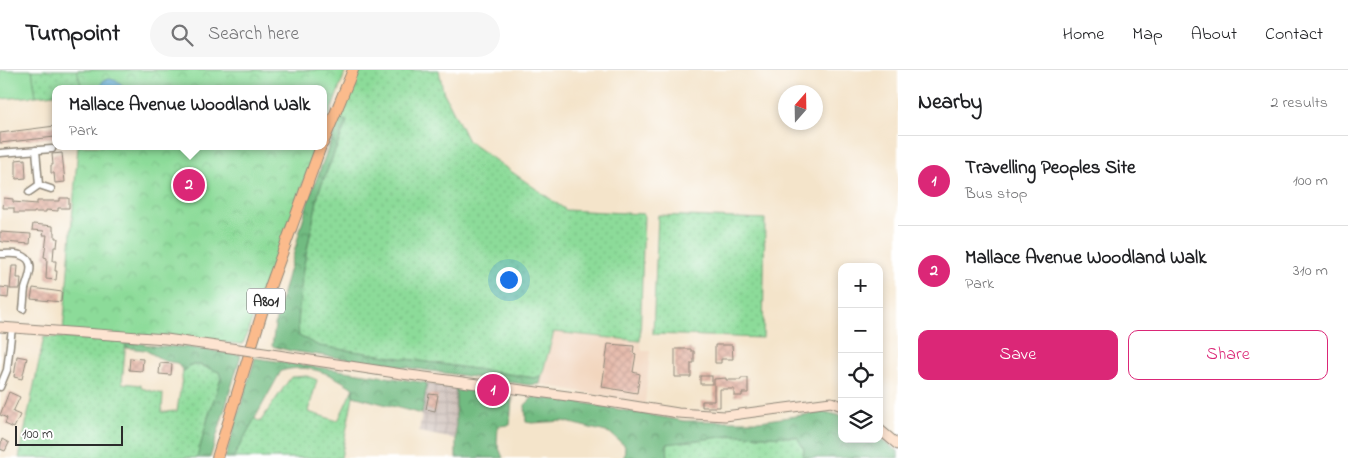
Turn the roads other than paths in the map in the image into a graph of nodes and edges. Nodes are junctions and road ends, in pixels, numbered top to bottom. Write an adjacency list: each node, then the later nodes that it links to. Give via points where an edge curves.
1 (353, 70): 2 (main road, A801)
2 (327, 133)
3 (52, 149): 4 (street)
4 (36, 150): 6 (street); 7 (street)
5 (320, 150): 18 (main road, A801, via 270,288)
6 (0, 154)
7 (39, 185): 8 (street); 9 (street)
8 (51, 189)
9 (29, 192)
10 (0, 254): 11 (street, via 20,255 30,263)
11 (23, 309)
12 (0, 327): 13 (main road)
13 (12, 328): 14 (street, via 7,370); 15 (main road, bridge, via 166,339 678,413 725,416 831,402)
14 (0, 388)
15 (838, 405)
16 (883, 432): 17 (main road)
17 (898, 445)
18 (218, 458)

